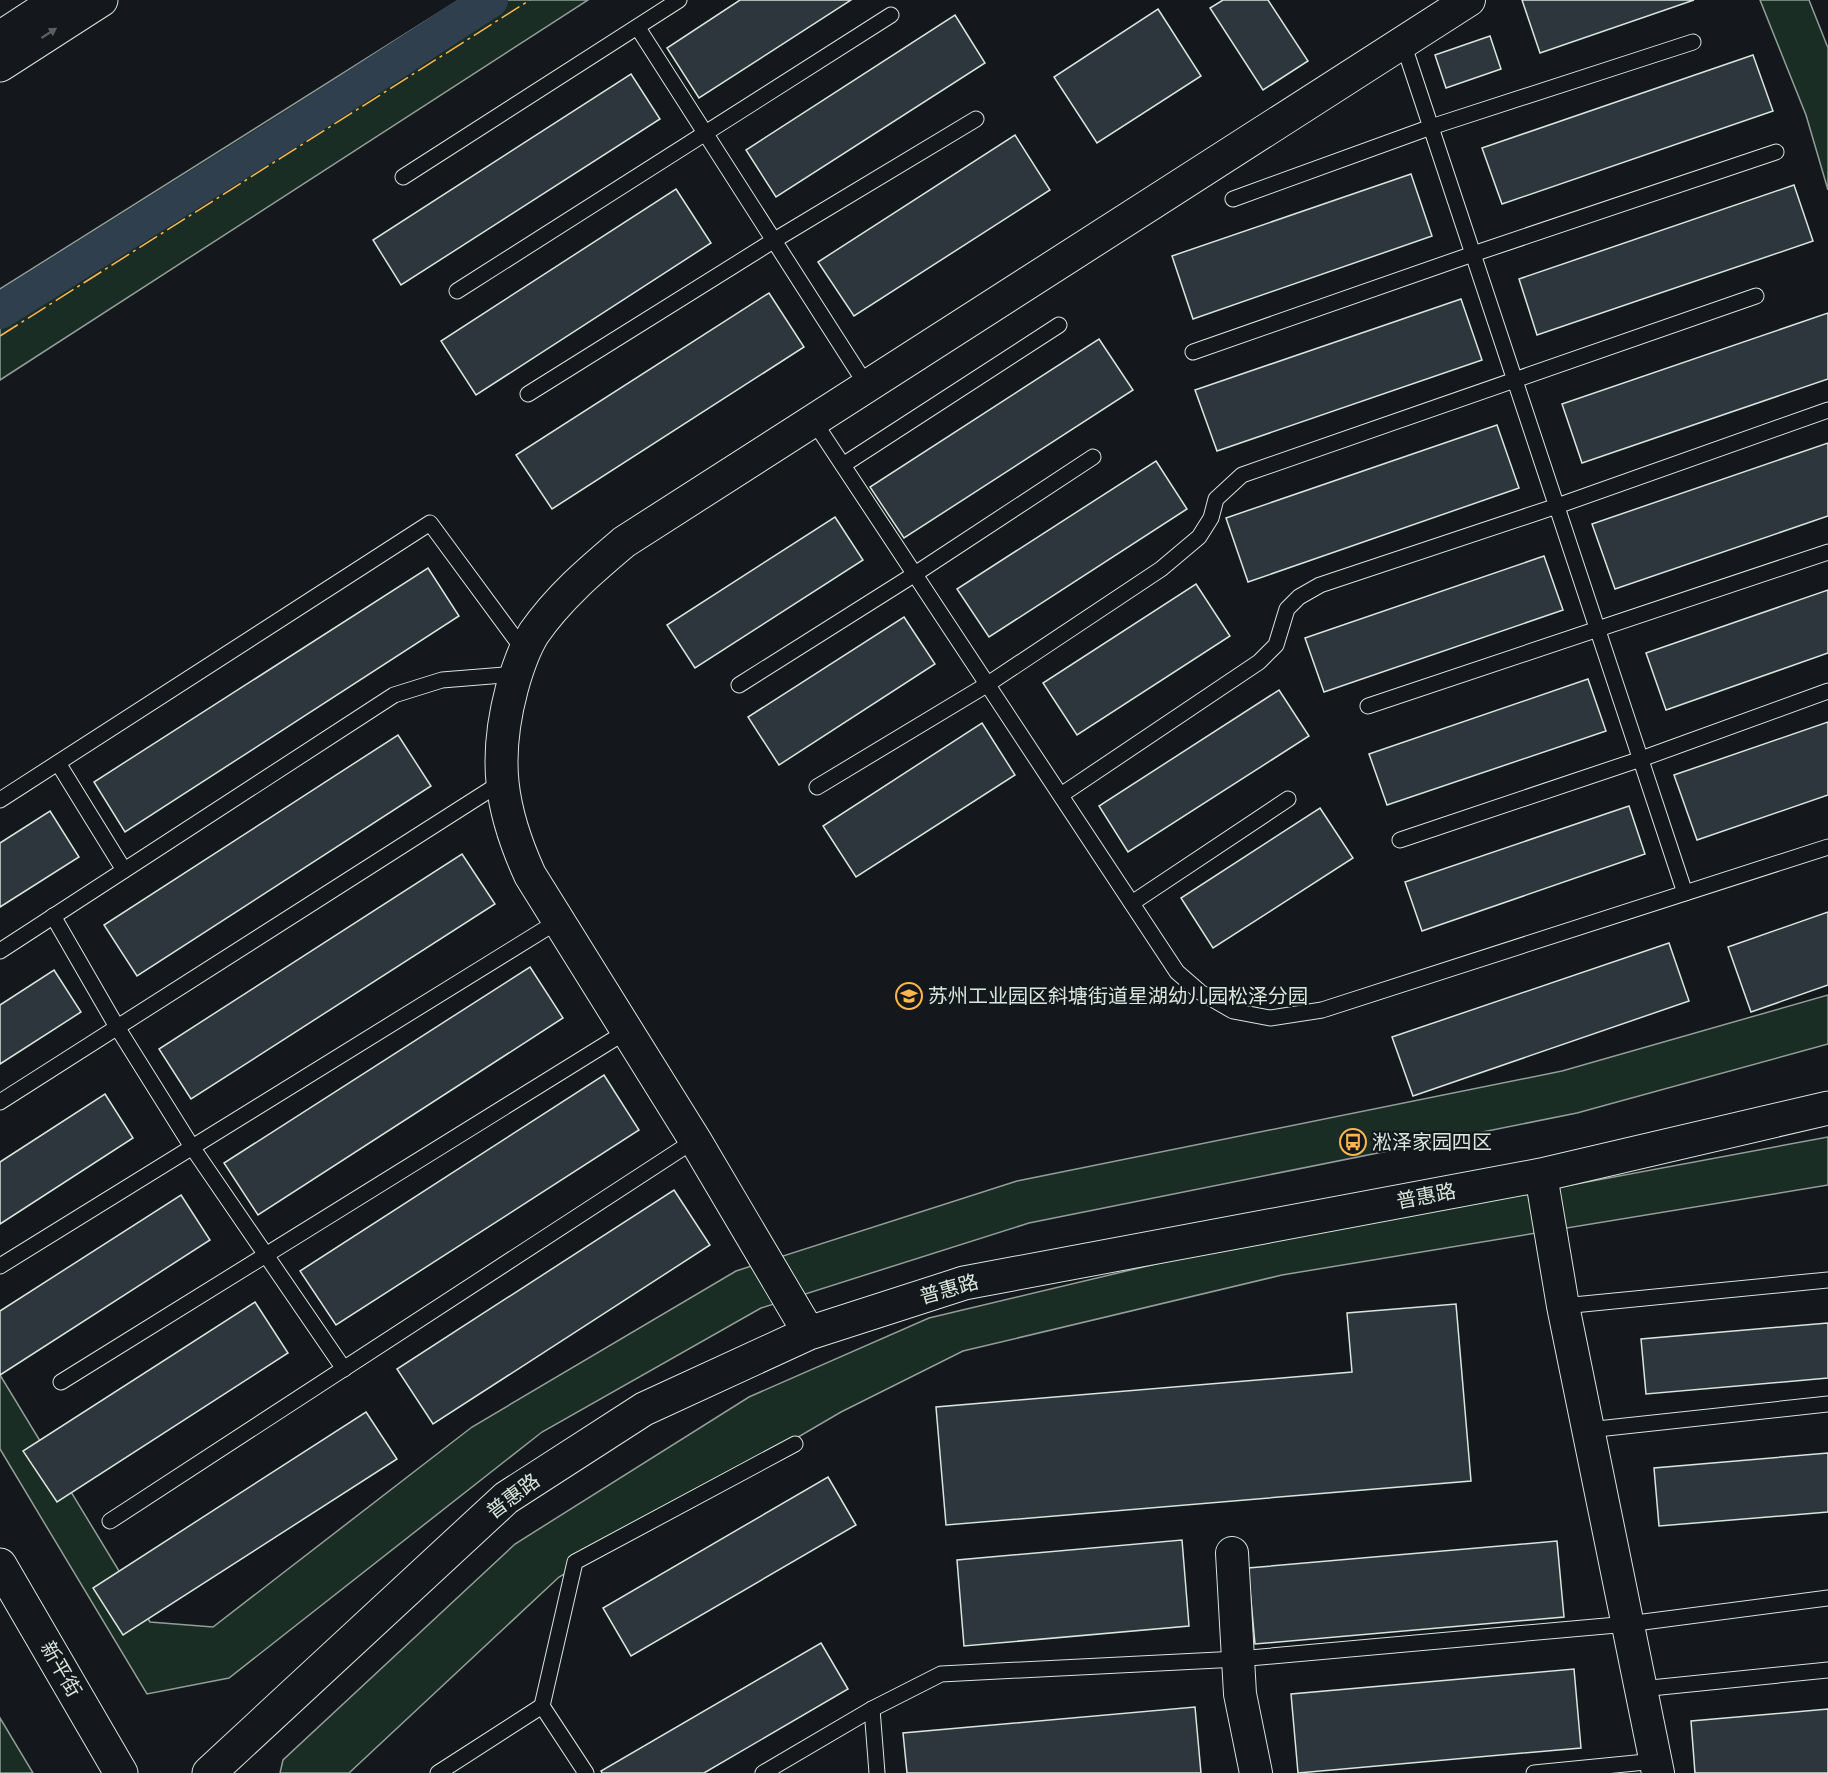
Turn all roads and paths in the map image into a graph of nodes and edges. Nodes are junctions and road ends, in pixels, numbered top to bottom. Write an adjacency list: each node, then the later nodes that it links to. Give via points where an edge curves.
1 (58, 0): 7 (main road)
2 (101, 0): 10 (main road, one-way to 2)
3 (679, 0): 6 (lane)
4 (1469, 0): 8 (street)
5 (891, 15): 13 (lane)
6 (638, 28): 13 (lane); 15 (lane)
7 (0, 38)
8 (1403, 42): 12 (lane); 24 (street)
9 (1693, 42): 12 (lane)
10 (0, 65)
11 (976, 119): 17 (lane)
12 (1431, 127): 16 (lane); 18 (lane)
13 (706, 134): 17 (lane); 19 (lane)
14 (1776, 152): 18 (lane)
15 (403, 177)
16 (1233, 199)
17 (773, 241): 24 (lane); 25 (lane)
18 (1473, 254): 22 (lane); 23 (lane)
19 (457, 291)
20 (1756, 296): 23 (lane)
21 (1059, 325): 29 (lane)
22 (1193, 352)
23 (1515, 381): 30 (lane); 35 (lane, via 1242,475 1216,499 1211,518 1184,552)
24 (867, 386): 27 (street)
25 (528, 394)
26 (1828, 410): 30 (lane)
27 (813, 420): 29 (lane); 34 (street, via 624,542 590,570 560,599 532,635)
28 (1093, 457): 32 (lane)
29 (843, 465): 32 (lane)
30 (1557, 506): 33 (lane); 43 (lane, via 1320,585 1299,597 1287,609 1276,645 1259,663)
31 (1828, 552): 33 (lane)
32 (915, 574): 35 (lane); 36 (lane)
33 (1598, 630): 38 (lane); 39 (lane)
34 (520, 663): 40 (lane, via 430,523); 41 (street, via 505,715 500,759); 48 (lane, via 394,695)
35 (988, 684): 42 (lane); 43 (lane)
36 (739, 685)
37 (1828, 691): 39 (lane)
38 (1368, 706)
39 (1641, 759): 46 (lane); 49 (lane)
40 (58, 763): 45 (lane); 48 (lane)
41 (502, 782): 52 (street, via 515,841); 54 (lane)
42 (817, 787)
43 (1061, 795): 50 (lane)
44 (1288, 799): 50 (lane)
45 (0, 800)
46 (1400, 840)
47 (1828, 847): 49 (lane)
48 (124, 870): 51 (lane)
49 (1685, 893): 50 (lane, via 1322,1010 1270,1018 1233,1011 1200,992 1177,972)
50 (1132, 903)
51 (53, 916): 53 (lane); 54 (lane)
52 (558, 921): 55 (street); 59 (lane)
53 (0, 951)
54 (117, 1026): 56 (lane); 59 (lane)
55 (627, 1031): 58 (street); 61 (lane)
56 (0, 1102)
57 (1828, 1108): 60 (main road, 普惠路)
58 (695, 1140): 65 (street); 66 (lane)
59 (192, 1147): 61 (lane); 62 (lane)
60 (1541, 1175): 64 (street); 65 (main road, 普惠路, via 964,1283)
61 (266, 1254): 66 (lane); 67 (lane)
62 (0, 1266)
63 (1828, 1280): 64 (lane)
64 (1563, 1306): 69 (street)
65 (809, 1333): 83 (main road, 普惠路, via 644,1409 506,1498)
66 (344, 1369): 71 (lane)
67 (61, 1382)
68 (1828, 1404): 69 (lane)
69 (1588, 1430): 75 (street)
70 (795, 1444): 79 (lane, via 575,1562)
71 (110, 1521)
72 (1232, 1553): 76 (street)
73 (0, 1565): 82 (main road, 新平街)
74 (1828, 1598): 75 (lane)
75 (1628, 1624): 76 (lane); 78 (street)
76 (1238, 1659): 80 (lane, via 941,1674); 88 (street, via 1240,1694)
77 (1828, 1670): 78 (lane)
78 (1641, 1689): 81 (street)
79 (542, 1706): 84 (lane); 85 (lane)
80 (872, 1709): 86 (lane); 87 (lane)
81 (1657, 1767): 89 (lane)
82 (121, 1773)
83 (209, 1773)
84 (438, 1773)
85 (586, 1773)
86 (763, 1773)
87 (877, 1773)
88 (1256, 1773)
89 (1534, 1773)

